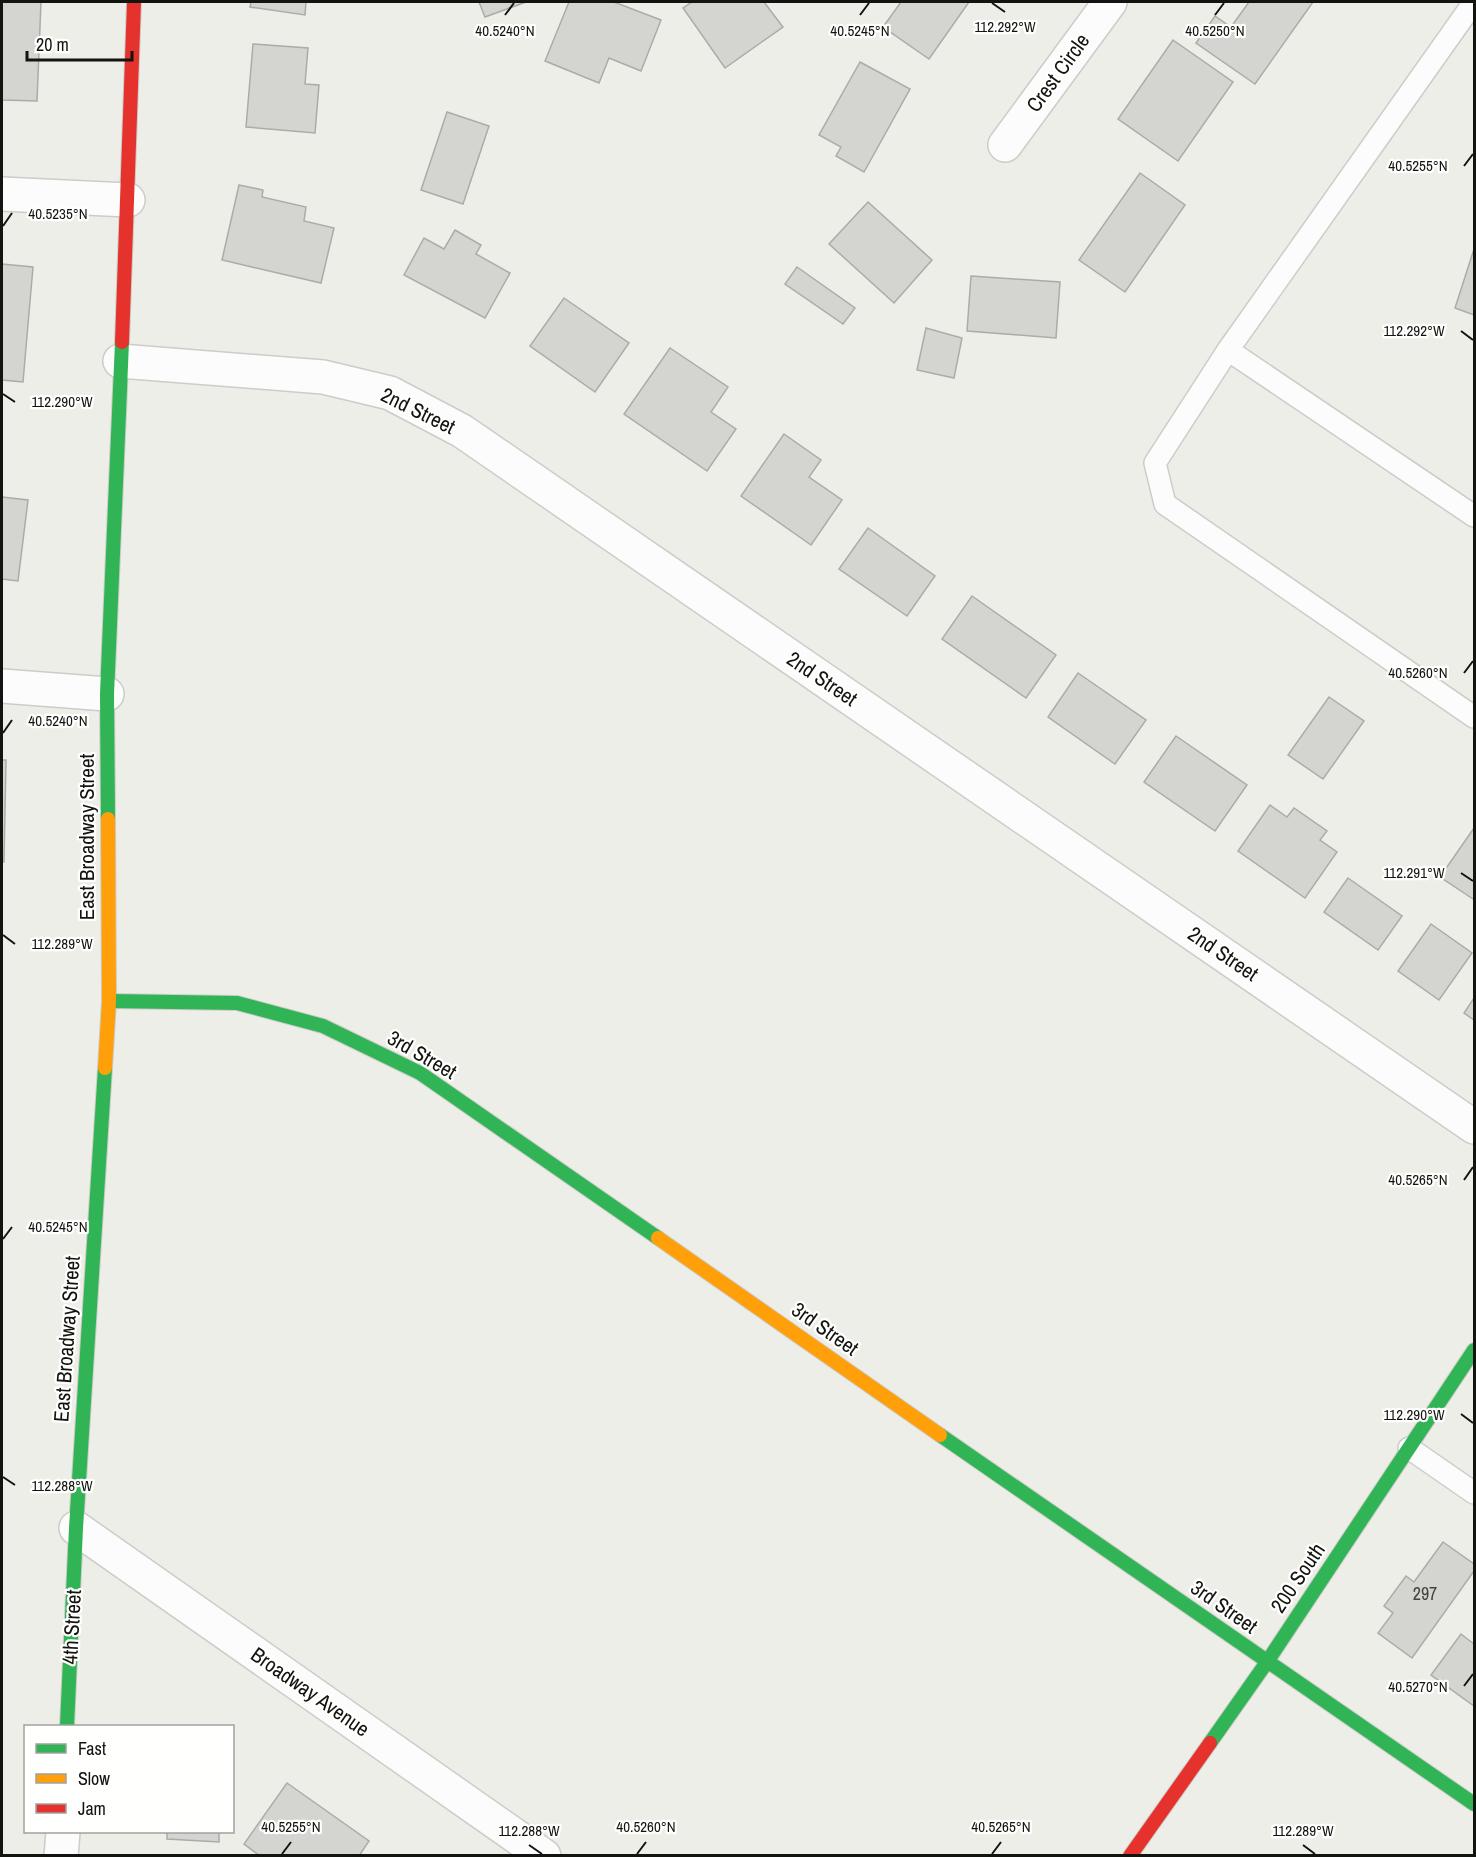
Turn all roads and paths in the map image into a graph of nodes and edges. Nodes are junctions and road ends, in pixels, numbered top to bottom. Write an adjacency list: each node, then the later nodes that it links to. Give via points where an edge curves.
1 (134, 2): 6 (street, East Broadway Street)
2 (1110, 2): 4 (street, Crest Circle)
3 (1474, 2): 7 (lane)
4 (1005, 146)
5 (2, 194): 6 (street)
6 (128, 200): 8 (street, East Broadway Street)
7 (1228, 350): 9 (lane); 12 (lane, via 1155,463 1165,504)
8 (120, 361): 11 (street, East Broadway Street); 14 (street, 2nd Street, via 323,377 390,393 462,431)
9 (1474, 516)
10 (2, 686): 11 (street)
11 (107, 694): 13 (street, East Broadway Street)
12 (1474, 717)
13 (109, 1001): 18 (street, East Broadway Street); 19 (street, 3rd Street, via 237,1003 323,1026 420,1073)
14 (1474, 1127)
15 (1474, 1350): 16 (street, 200 South)
16 (1409, 1448): 17 (lane); 19 (street, 200 South)
17 (1474, 1493)
18 (76, 1528): 20 (street, 4th Street); 24 (street, Broadway Avenue)
19 (1267, 1662): 21 (street, 3rd Street); 25 (street, 200 South)
20 (67, 1725)
21 (1474, 1804)
22 (63, 1833): 23 (street)
23 (62, 1856)
24 (544, 1856)
25 (1130, 1856)

